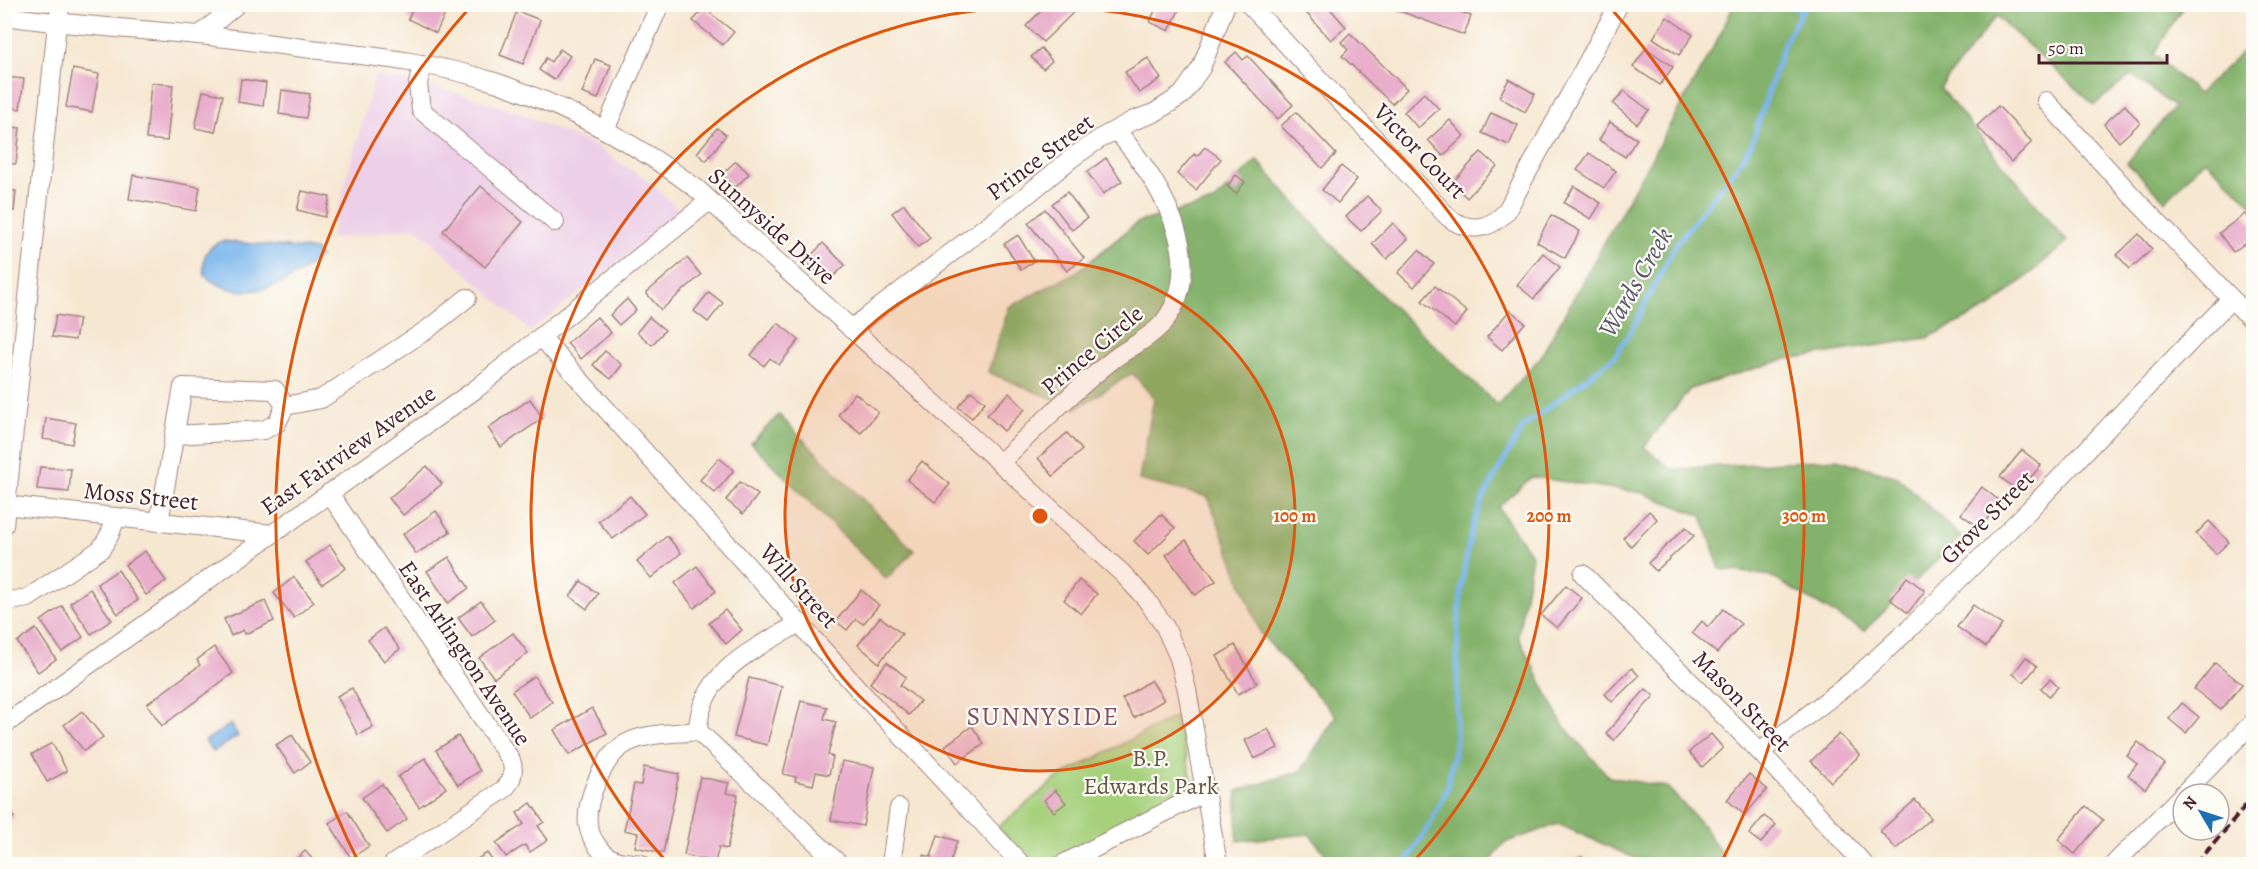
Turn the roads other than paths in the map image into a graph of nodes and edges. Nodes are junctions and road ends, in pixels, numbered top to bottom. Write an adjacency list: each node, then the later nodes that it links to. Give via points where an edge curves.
1 (61, 4): 8 (street)
2 (237, 4): 9 (street)
3 (660, 4): 12 (street)
4 (1226, 4): 13 (street, Prince Street, via 1192,83 1168,106)
5 (1249, 4): 6 (street, Victor Court, via 1448,217 1467,228 1478,228 1506,212)
6 (1619, 4)
7 (4, 16): 8 (street, Sunnyside Drive)
8 (57, 24): 9 (street, Sunnyside Drive); 25 (street)
9 (200, 35): 10 (street, Sunnyside Drive)
10 (422, 64): 12 (street, Sunnyside Drive, via 496,83); 15 (street, via 418,84 421,110)
11 (2046, 101): 17 (street)
12 (605, 130): 14 (street, Sunnyside Drive, via 675,173)
13 (1116, 130): 19 (street, Prince Street, via 1073,157); 23 (street, Prince Circle, via 1149,172 1169,211 1182,260 1178,295 1155,332 1116,358)
14 (709, 201): 19 (street, Sunnyside Drive); 20 (street, East Fairview Avenue)
15 (555, 222)
16 (467, 298): 21 (street, via 428,329 321,399)
17 (2231, 299): 18 (street); 36 (street, Grove Street, via 1909,629 1845,687)
18 (2253, 322)
19 (851, 329): 23 (street, Sunnyside Drive)
20 (542, 338): 24 (street, East Fairview Avenue); 32 (street, Will Street)
21 (285, 406): 22 (street, via 277,423 264,430); 22 (street, via 275,390 183,387)
22 (174, 435): 27 (street)
23 (1000, 463): 38 (street, Sunnyside Drive, via 1123,574 1146,598 1165,627 1187,690)
24 (329, 493): 29 (street, East Fairview Avenue); 42 (street, East Arlington Avenue, via 513,767 512,780 503,790)
25 (5, 505): 26 (street, Moss Street); 28 (street)
26 (116, 517): 27 (street, Moss Street); 31 (street, via 100,549 28,598)
27 (159, 522): 29 (street, Moss Street)
28 (4, 525)
29 (272, 534): 34 (street, East Fairview Avenue)
30 (1583, 574): 36 (street, Mason Street)
31 (4, 602)
32 (800, 624): 35 (street, via 758,646 716,679 702,706); 45 (street, Will Street)
33 (2253, 721): 37 (street)
34 (4, 725)
35 (698, 731): 41 (street); 43 (street, via 642,737 631,741 604,764 588,814 591,836 612,859)
36 (1760, 752): 48 (street, Mason Street)
37 (2195, 782)
38 (1205, 792): 46 (street); 47 (street, Sunnyside Drive)
39 (2171, 806): 49 (street)
40 (899, 808): 44 (street)
41 (832, 862)
42 (393, 864)
43 (641, 864)
44 (891, 864)
45 (1021, 864)
46 (1063, 864)
47 (1218, 864)
48 (1864, 864)
49 (2114, 864)

